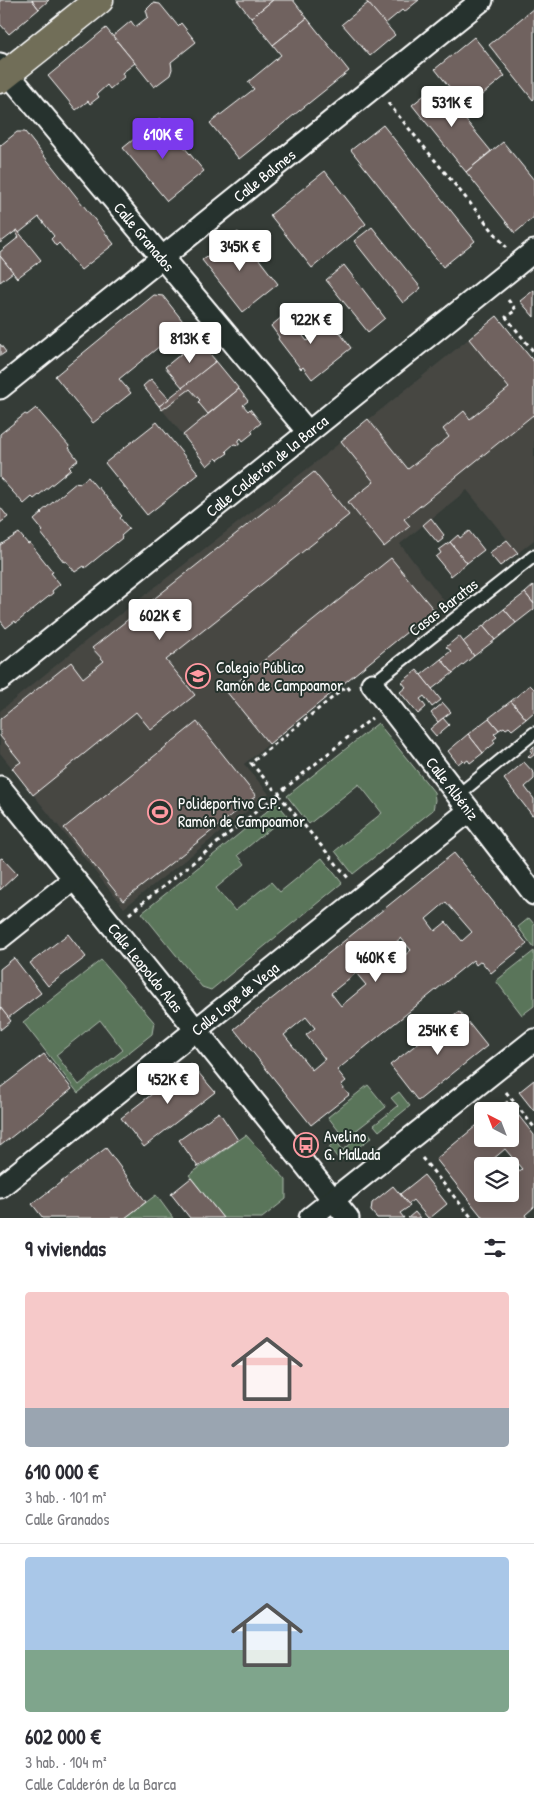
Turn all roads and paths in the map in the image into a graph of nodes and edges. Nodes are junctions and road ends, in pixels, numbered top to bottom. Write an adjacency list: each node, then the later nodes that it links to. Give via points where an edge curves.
1 (99, 0): 3 (main road)
2 (482, 0): 6 (street, Calle Balmes)
3 (2, 72): 6 (street, Calle Granados)
4 (388, 102): 5 (path)
5 (526, 257): 10 (street, Calle Calderón de la Barca)
6 (162, 258): 9 (street, Calle Balmes); 10 (street, Calle Granados)
7 (508, 300): 8 (path, via 516,310 506,317)
8 (534, 352)
9 (0, 388)
10 (308, 432): 12 (street, Calle Calderón de la Barca)
11 (534, 556): 13 (lane, Casas Baratas)
12 (0, 680)
13 (362, 688): 17 (path, via 347,686 251,763); 18 (street, Calle Albéniz)
14 (368, 711): 17 (path, via 373,717)
15 (534, 733): 18 (lane)
16 (0, 787): 19 (street, Calle Leopoldo Alas)
17 (278, 794): 21 (path); 22 (path)
18 (464, 803): 20 (street, Calle Albéniz); 21 (street, Calle Lope de Vega)
19 (74, 879): 23 (street); 24 (street, Calle Leopoldo Alas)
20 (534, 894)
21 (363, 896): 24 (street, Calle Lope de Vega)
22 (129, 914)
23 (0, 938)
24 (196, 1030): 29 (street, Calle Lope de Vega); 30 (street, Calle Leopoldo Alas)
25 (534, 1040): 30 (street)
26 (506, 1092): 27 (path)
27 (534, 1127)
28 (422, 1158): 33 (path)
29 (0, 1186)
30 (334, 1199): 31 (street); 32 (street, Calle Leopoldo Alas)
31 (310, 1218)
32 (348, 1218)
33 (472, 1218)

